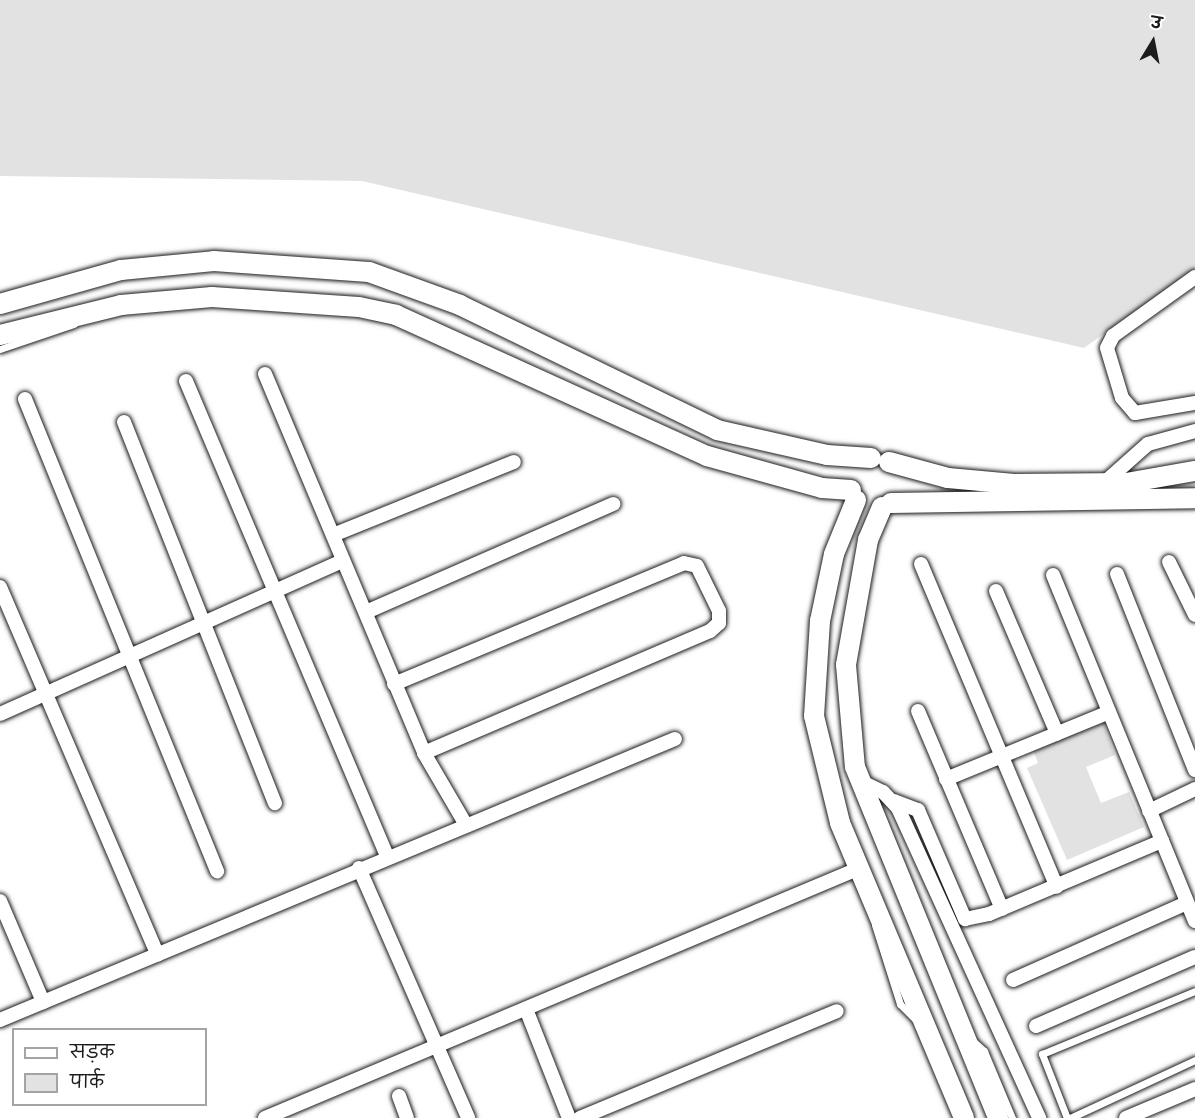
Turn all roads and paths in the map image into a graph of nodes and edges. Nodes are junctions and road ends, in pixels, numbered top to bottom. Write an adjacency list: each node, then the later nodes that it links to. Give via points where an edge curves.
1 (1195, 277): 9 (street, via 1113,336 1107,348 1122,398 1135,413)
2 (0, 304): 12 (street, via 122,270 214,261 369,272 460,305 717,430 827,455)
3 (92, 311): 4 (street); 5 (lane, via 64,330); 16 (street, via 212,297 303,300 396,315 707,456)
4 (0, 335)
5 (0, 349)
6 (266, 374): 20 (street)
7 (186, 381): 27 (street)
8 (25, 399): 32 (street)
9 (1195, 403)
10 (124, 422): 31 (street)
11 (1195, 431): 15 (street, via 1148,444)
12 (880, 460): 15 (street, via 981,481); 16 (street, via 854,468); 19 (street, via 900,482)
13 (514, 462): 20 (street)
14 (1195, 471): 15 (street)
15 (1104, 483)
16 (854, 495): 19 (street); 53 (street, via 834,554 825,599 814,716 826,775)
17 (1195, 498): 19 (street)
18 (613, 504): 29 (street)
19 (886, 505): 44 (street, via 868,540 846,665 847,722)
20 (333, 536): 21 (street)
21 (342, 561): 27 (street); 29 (street)
22 (1169, 562): 30 (street)
23 (921, 564): 41 (street)
24 (1117, 574): 42 (street)
25 (1053, 575): 36 (street)
26 (0, 588): 34 (street)
27 (273, 591): 31 (street); 51 (street)
28 (996, 591): 38 (street)
29 (366, 612): 33 (street)
30 (1195, 615)
31 (206, 621): 32 (street); 47 (street)
32 (130, 658): 34 (street); 54 (street)
33 (394, 684): 40 (street); 40 (street, via 684,563 697,566 719,610 719,622 710,631)
34 (44, 695): 37 (street); 61 (street)
35 (918, 711): 43 (street)
36 (1109, 712): 38 (street); 48 (street)
37 (0, 714)
38 (1057, 733): 41 (street)
39 (675, 739): 49 (street)
40 (424, 753): 49 (street)
41 (1002, 756): 43 (street); 55 (street)
42 (1195, 770)
43 (946, 779): 58 (street)
44 (858, 780): 46 (street); 70 (street)
45 (1195, 789): 48 (street)
46 (894, 801): 58 (street, via 918,810 962,916 974,919); 83 (street)
47 (275, 803)
48 (1149, 811): 50 (street)
49 (465, 825): 51 (street)
50 (1162, 841): 55 (street); 57 (street)
51 (387, 856): 52 (street)
52 (359, 868): 61 (street); 71 (street)
53 (860, 868): 66 (street); 80 (street)
54 (217, 871)
55 (1057, 887): 58 (street)
56 (0, 901): 60 (street)
57 (1187, 903): 59 (street); 63 (street)
58 (1002, 909)
59 (1195, 921)
60 (4, 922): 65 (street)
61 (158, 955): 65 (street)
62 (1195, 957): 69 (street)
63 (1013, 980)
64 (1195, 991): 84 (lane, via 1042,1054)
65 (43, 1002): 68 (street)
66 (526, 1009): 71 (street); 78 (street)
67 (837, 1011): 79 (street)
68 (0, 1020)
69 (1036, 1026)
70 (963, 1035): 81 (street); 82 (lane, via 984,1051)
71 (435, 1047): 75 (street); 77 (street)
72 (1195, 1060): 84 (lane)
73 (1195, 1089): 85 (street)
74 (399, 1096): 76 (street)
75 (265, 1118)
76 (407, 1118)
77 (468, 1118)
78 (569, 1118)
79 (580, 1118)
80 (964, 1118)
81 (998, 1118)
82 (1012, 1118)
83 (1039, 1118)
84 (1069, 1118)
85 (1126, 1118)

